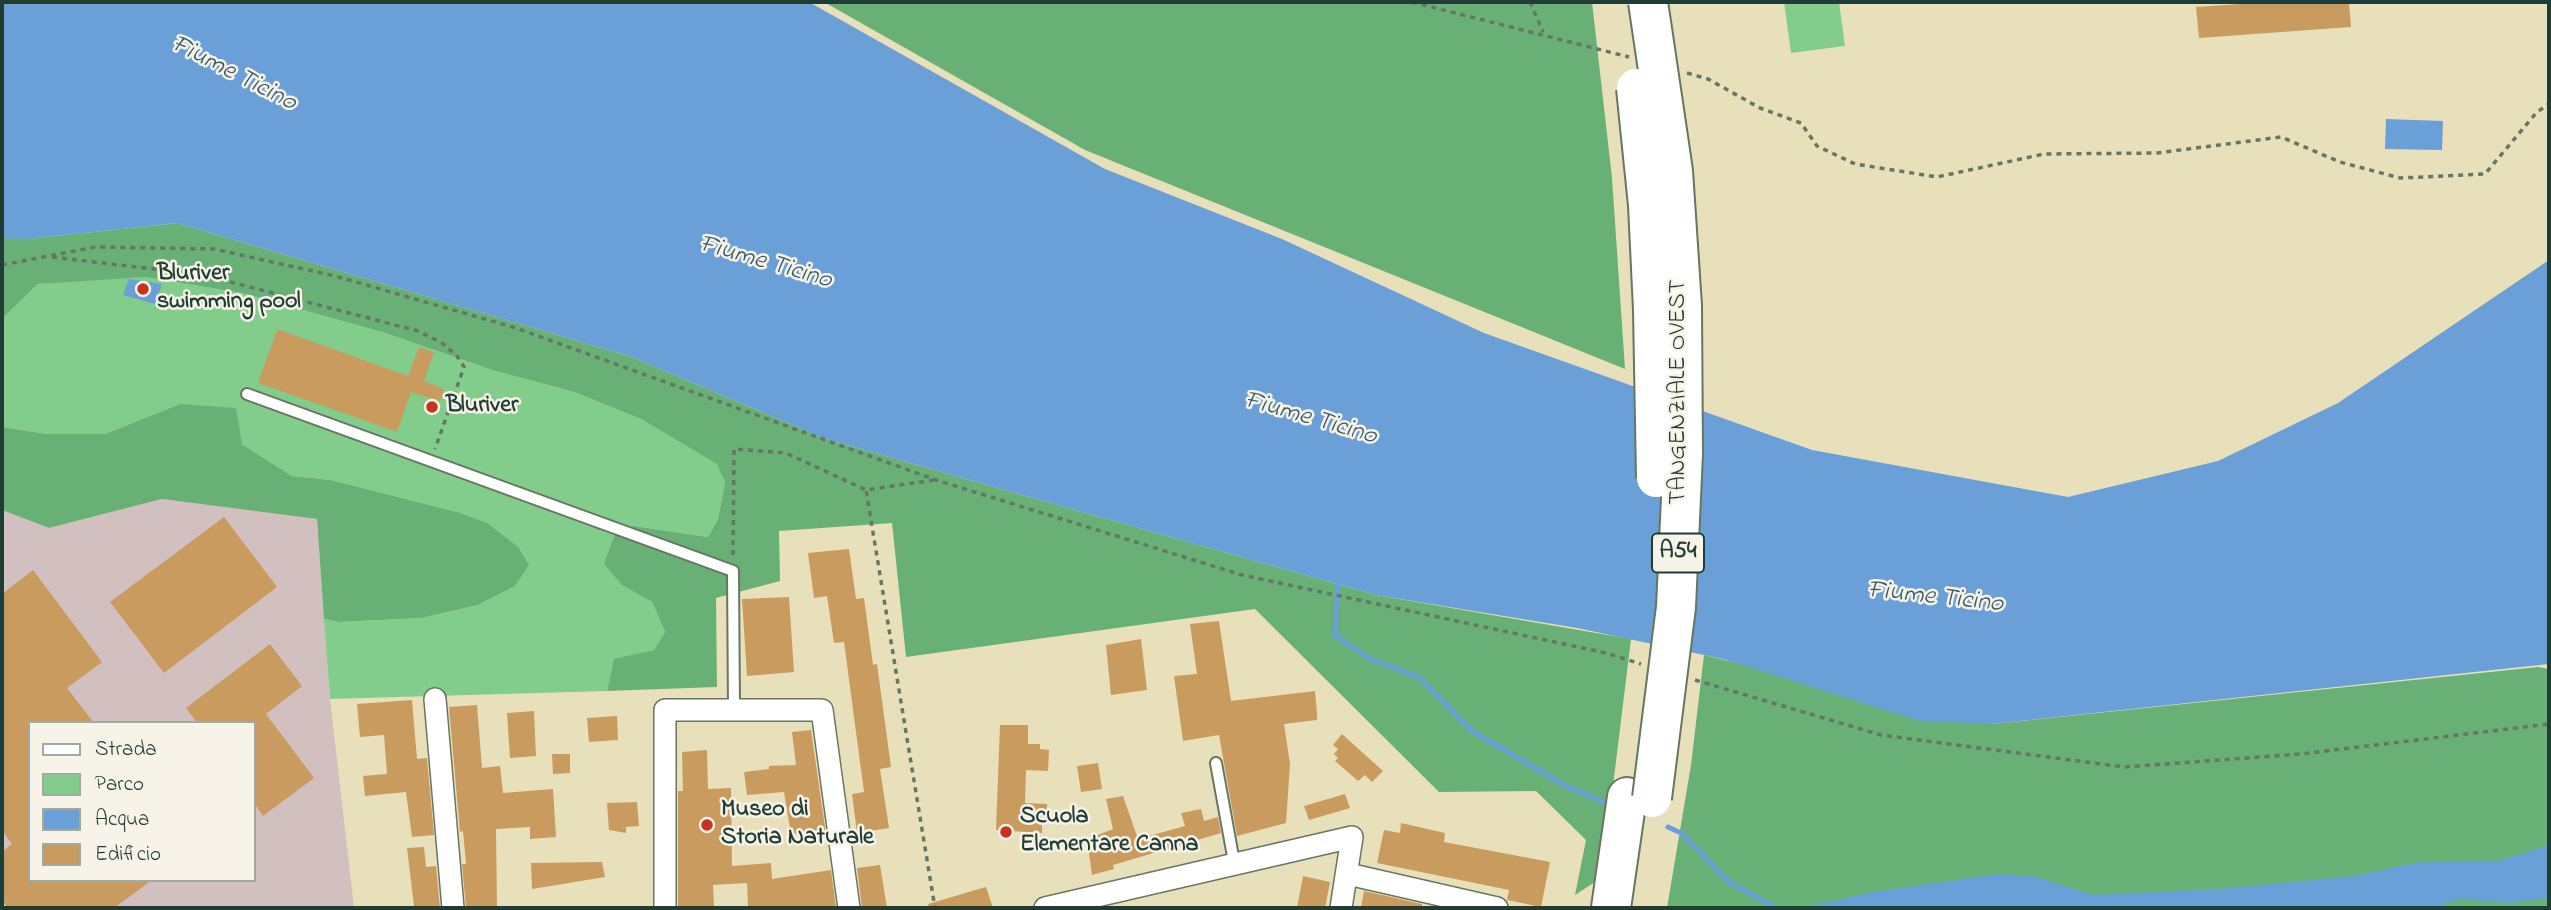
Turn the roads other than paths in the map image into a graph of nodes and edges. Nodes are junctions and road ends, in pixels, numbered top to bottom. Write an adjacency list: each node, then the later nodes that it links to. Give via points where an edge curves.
1 (1623, 2): 7 (highway, TANGENZIALE OVEST / A54, bridge, via 1648,205 1657,458)
2 (1648, 2): 7 (highway, TANGENZIALE OVEST / A54, bridge, via 1673,171 1682,306 1683,454 1676,607)
3 (247, 394): 5 (lane, via 733,571)
4 (435, 699): 10 (street)
5 (734, 710): 11 (street, via 665,710); 12 (street, via 822,710)
6 (1216, 763): 8 (lane)
7 (1639, 798): 16 (highway, TANGENZIALE OVEST / A54); 17 (highway, TANGENZIALE OVEST / A54)
8 (1234, 862): 9 (street, via 1352,837); 13 (street)
9 (1348, 874): 14 (street); 15 (street)
10 (453, 908)
11 (665, 908)
12 (849, 908)
13 (1045, 908)
14 (1341, 908)
15 (1497, 908)
16 (1611, 908)
17 (1637, 908)

